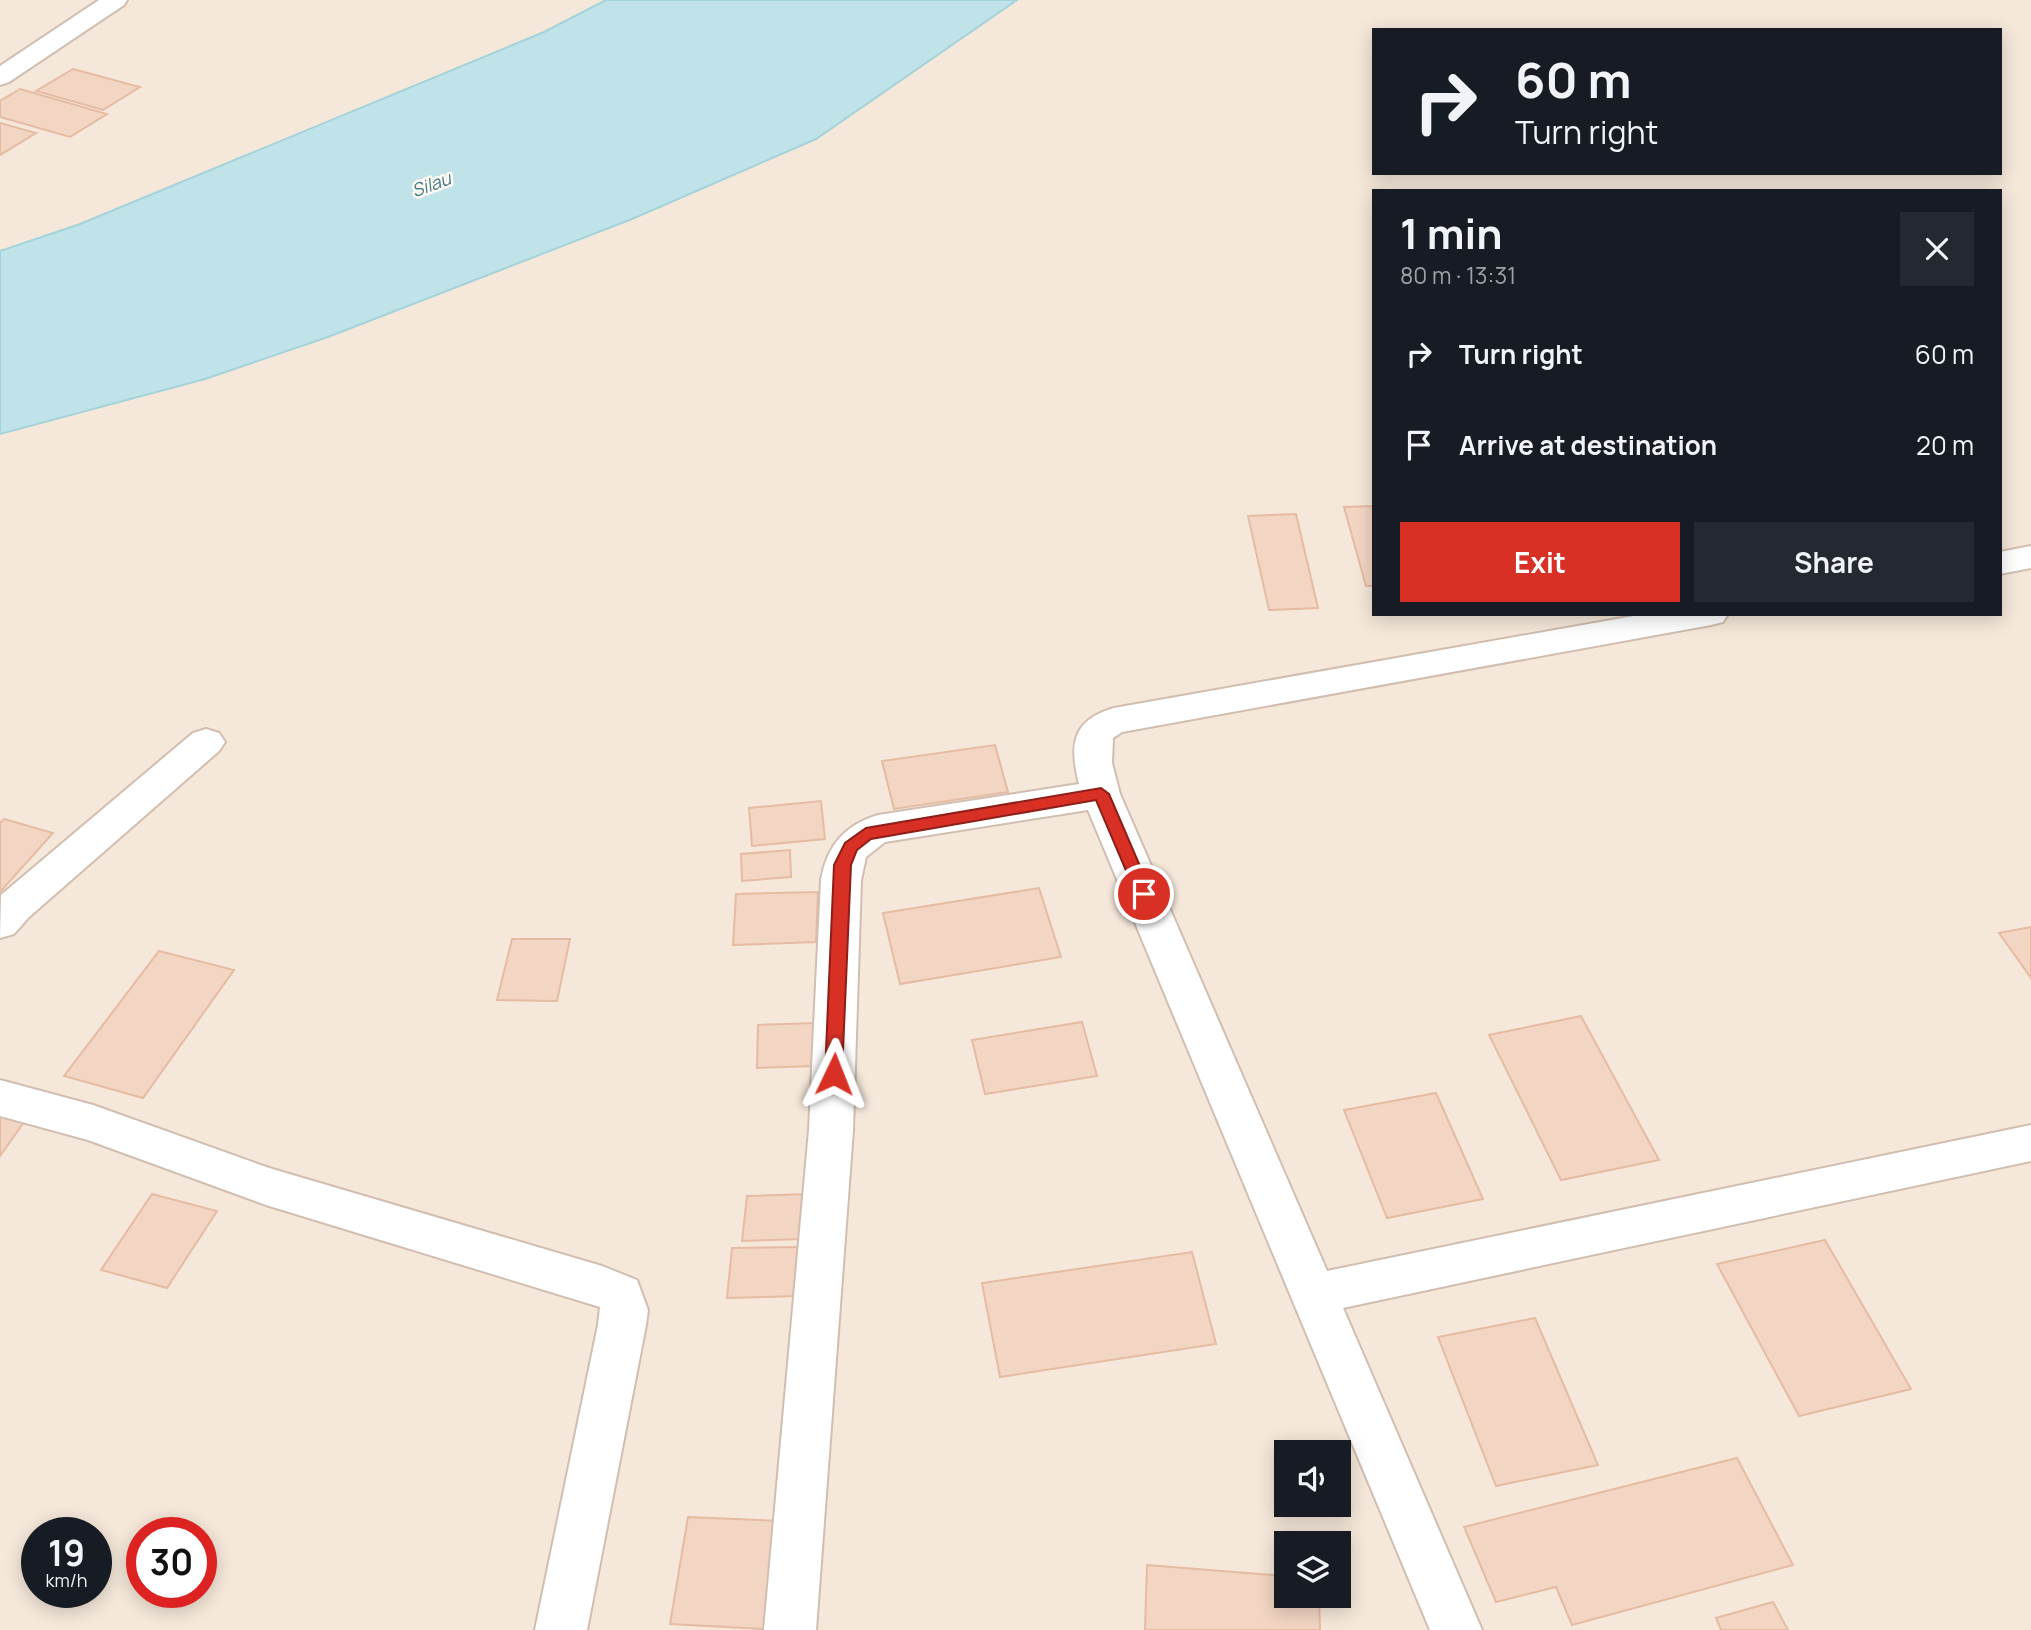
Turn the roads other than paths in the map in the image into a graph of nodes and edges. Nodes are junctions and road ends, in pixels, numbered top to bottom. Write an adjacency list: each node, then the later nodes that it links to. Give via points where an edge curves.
1 (115, 0): 2 (street)
2 (0, 76)
3 (2031, 557): 4 (street)
4 (2002, 563)
5 (1699, 616): 7 (street, via 1106,723 1097,732 1092,750)
6 (206, 742): 8 (street)
7 (1101, 794): 11 (street); 13 (street, via 878,830 859,839 846,855 841,880 831,1130)
8 (0, 923)
9 (0, 1098): 12 (street, via 93,1123 266,1186 620,1294 622,1325)
10 (2031, 1143): 11 (street)
11 (1315, 1294): 14 (street)
12 (561, 1630)
13 (790, 1630)
14 (1456, 1630)

